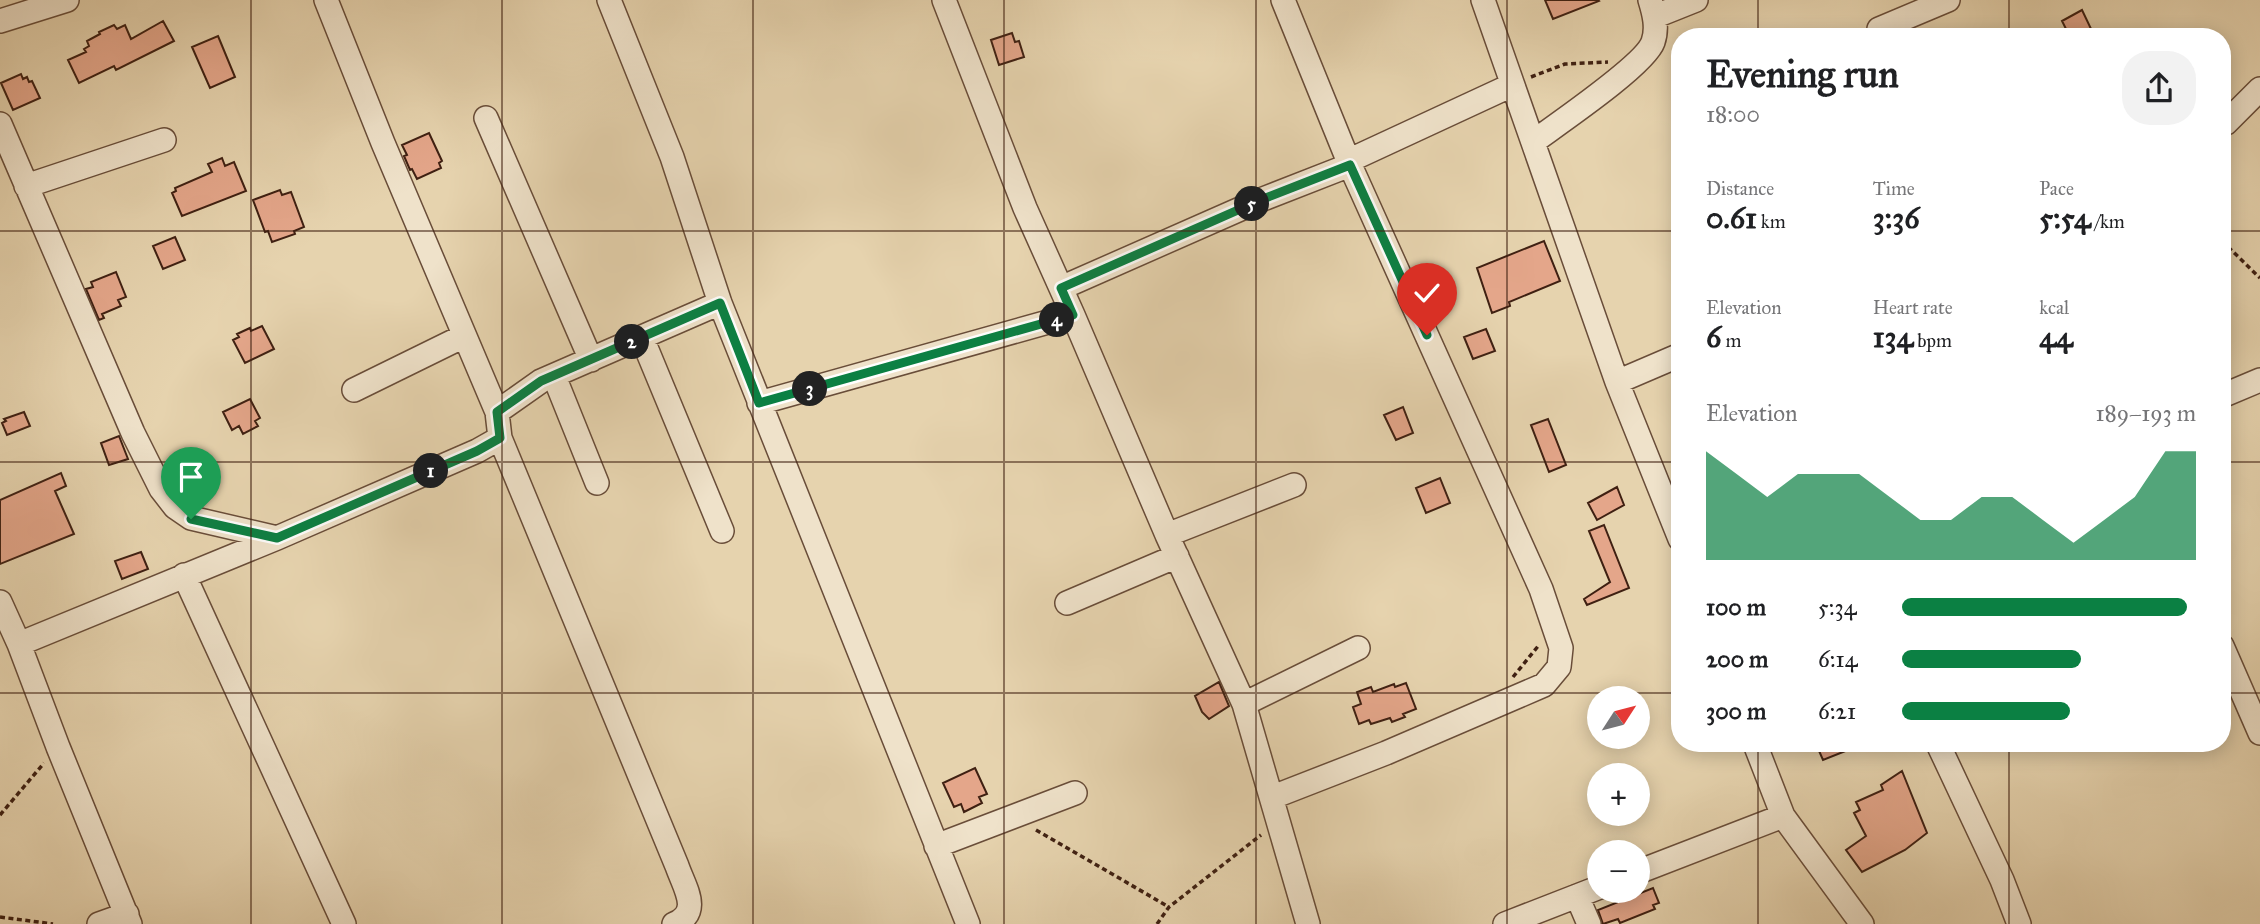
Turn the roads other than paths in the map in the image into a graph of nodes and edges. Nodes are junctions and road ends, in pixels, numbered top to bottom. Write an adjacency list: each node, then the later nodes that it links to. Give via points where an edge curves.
1 (66, 0): 10 (street)
2 (326, 0): 26 (street)
3 (608, 0): 24 (street, via 672,156)
4 (944, 0): 23 (street)
5 (1283, 0): 21 (street)
6 (1483, 0): 12 (street)
7 (1696, 0): 9 (street)
8 (1948, 0): 11 (street)
9 (1653, 8): 20 (street, via 1653,44 1635,66)
10 (0, 21)
11 (1881, 28)
12 (1512, 85): 20 (street); 21 (street)
13 (2260, 89): 15 (street)
14 (2260, 109): 17 (street)
15 (2231, 117)
16 (485, 118): 29 (street)
17 (2231, 121)
18 (0, 124): 22 (street)
19 (164, 140): 22 (street)
20 (1532, 142): 32 (street)
21 (1349, 163): 23 (street); 56 (street, via 1541,589 1560,648 1559,667 1544,685)
22 (26, 186): 43 (street, via 161,489 191,519)
23 (1061, 288): 25 (street)
24 (720, 303): 27 (street); 35 (street)
25 (1073, 315): 35 (street); 42 (street)
26 (464, 336): 33 (street); 36 (street)
27 (642, 338): 29 (street); 41 (street)
28 (1671, 359): 32 (street)
29 (591, 360): 30 (street)
30 (554, 376): 36 (street); 38 (street)
31 (2260, 380): 34 (street)
32 (1616, 383): 40 (street)
33 (354, 390)
34 (2231, 392)
35 (759, 403): 58 (street)
36 (497, 412): 37 (street)
37 (500, 438): 43 (street); 65 (street, via 690,902 685,919)
38 (597, 483)
39 (1294, 485): 42 (street)
40 (1671, 500)
41 (722, 531)
42 (1167, 535): 44 (street)
43 (277, 538): 45 (street)
44 (1177, 556): 47 (street); 51 (street)
45 (184, 575): 48 (street); 64 (street)
46 (0, 603): 48 (street)
47 (1067, 603)
48 (19, 644): 62 (street)
49 (1358, 649): 51 (street)
50 (2231, 667): 52 (street)
51 (1244, 705): 56 (street)
52 (2260, 733)
53 (1758, 752): 57 (street)
54 (1942, 752): 71 (street)
55 (1075, 793): 58 (street)
56 (1273, 797): 67 (street)
57 (1783, 816): 59 (street); 70 (street)
58 (936, 846): 66 (street)
59 (1650, 867)
60 (1587, 892): 61 (street)
61 (1577, 896): 68 (street); 69 (street)
62 (128, 919): 63 (street)
63 (99, 924)
64 (344, 924)
65 (674, 924)
66 (968, 924)
67 (1308, 924)
68 (1505, 924)
69 (1589, 924)
70 (1863, 924)
71 (2019, 924)

